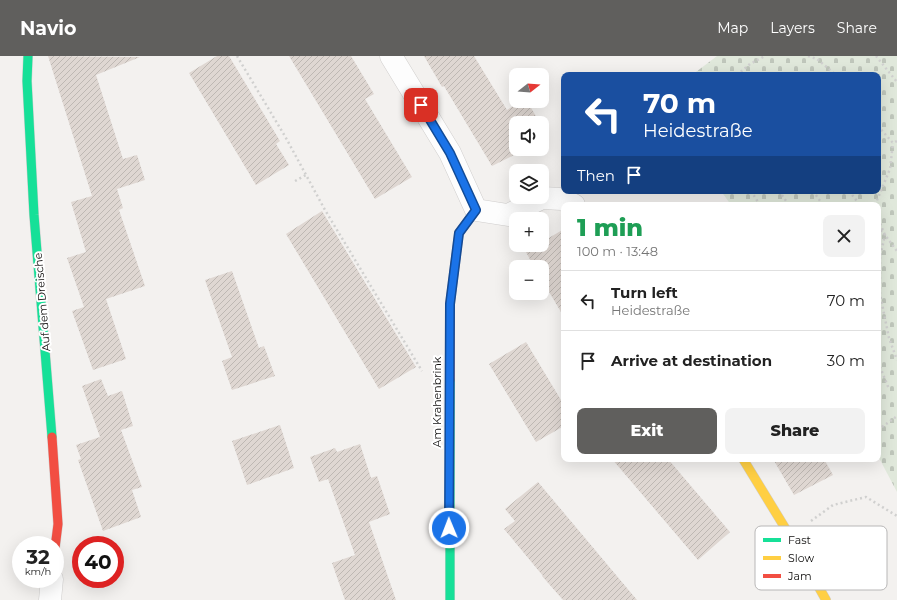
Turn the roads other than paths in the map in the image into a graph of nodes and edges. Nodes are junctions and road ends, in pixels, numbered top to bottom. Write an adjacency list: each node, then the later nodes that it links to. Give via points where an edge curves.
1 (28, 56): 7 (street, Auf dem Dreische, via 34,214 48,376 58,524)
2 (391, 56): 4 (street, via 450,153)
3 (568, 202): 4 (street, via 562,199 542,198 508,215)
4 (476, 210): 11 (street, Am Krahenbrink, via 459,233 450,304)
5 (745, 462): 6 (street)
6 (784, 526)
7 (56, 536)
8 (51, 588): 10 (street)
9 (820, 590): 12 (street)
10 (50, 600)
11 (450, 600)
12 (825, 600)

